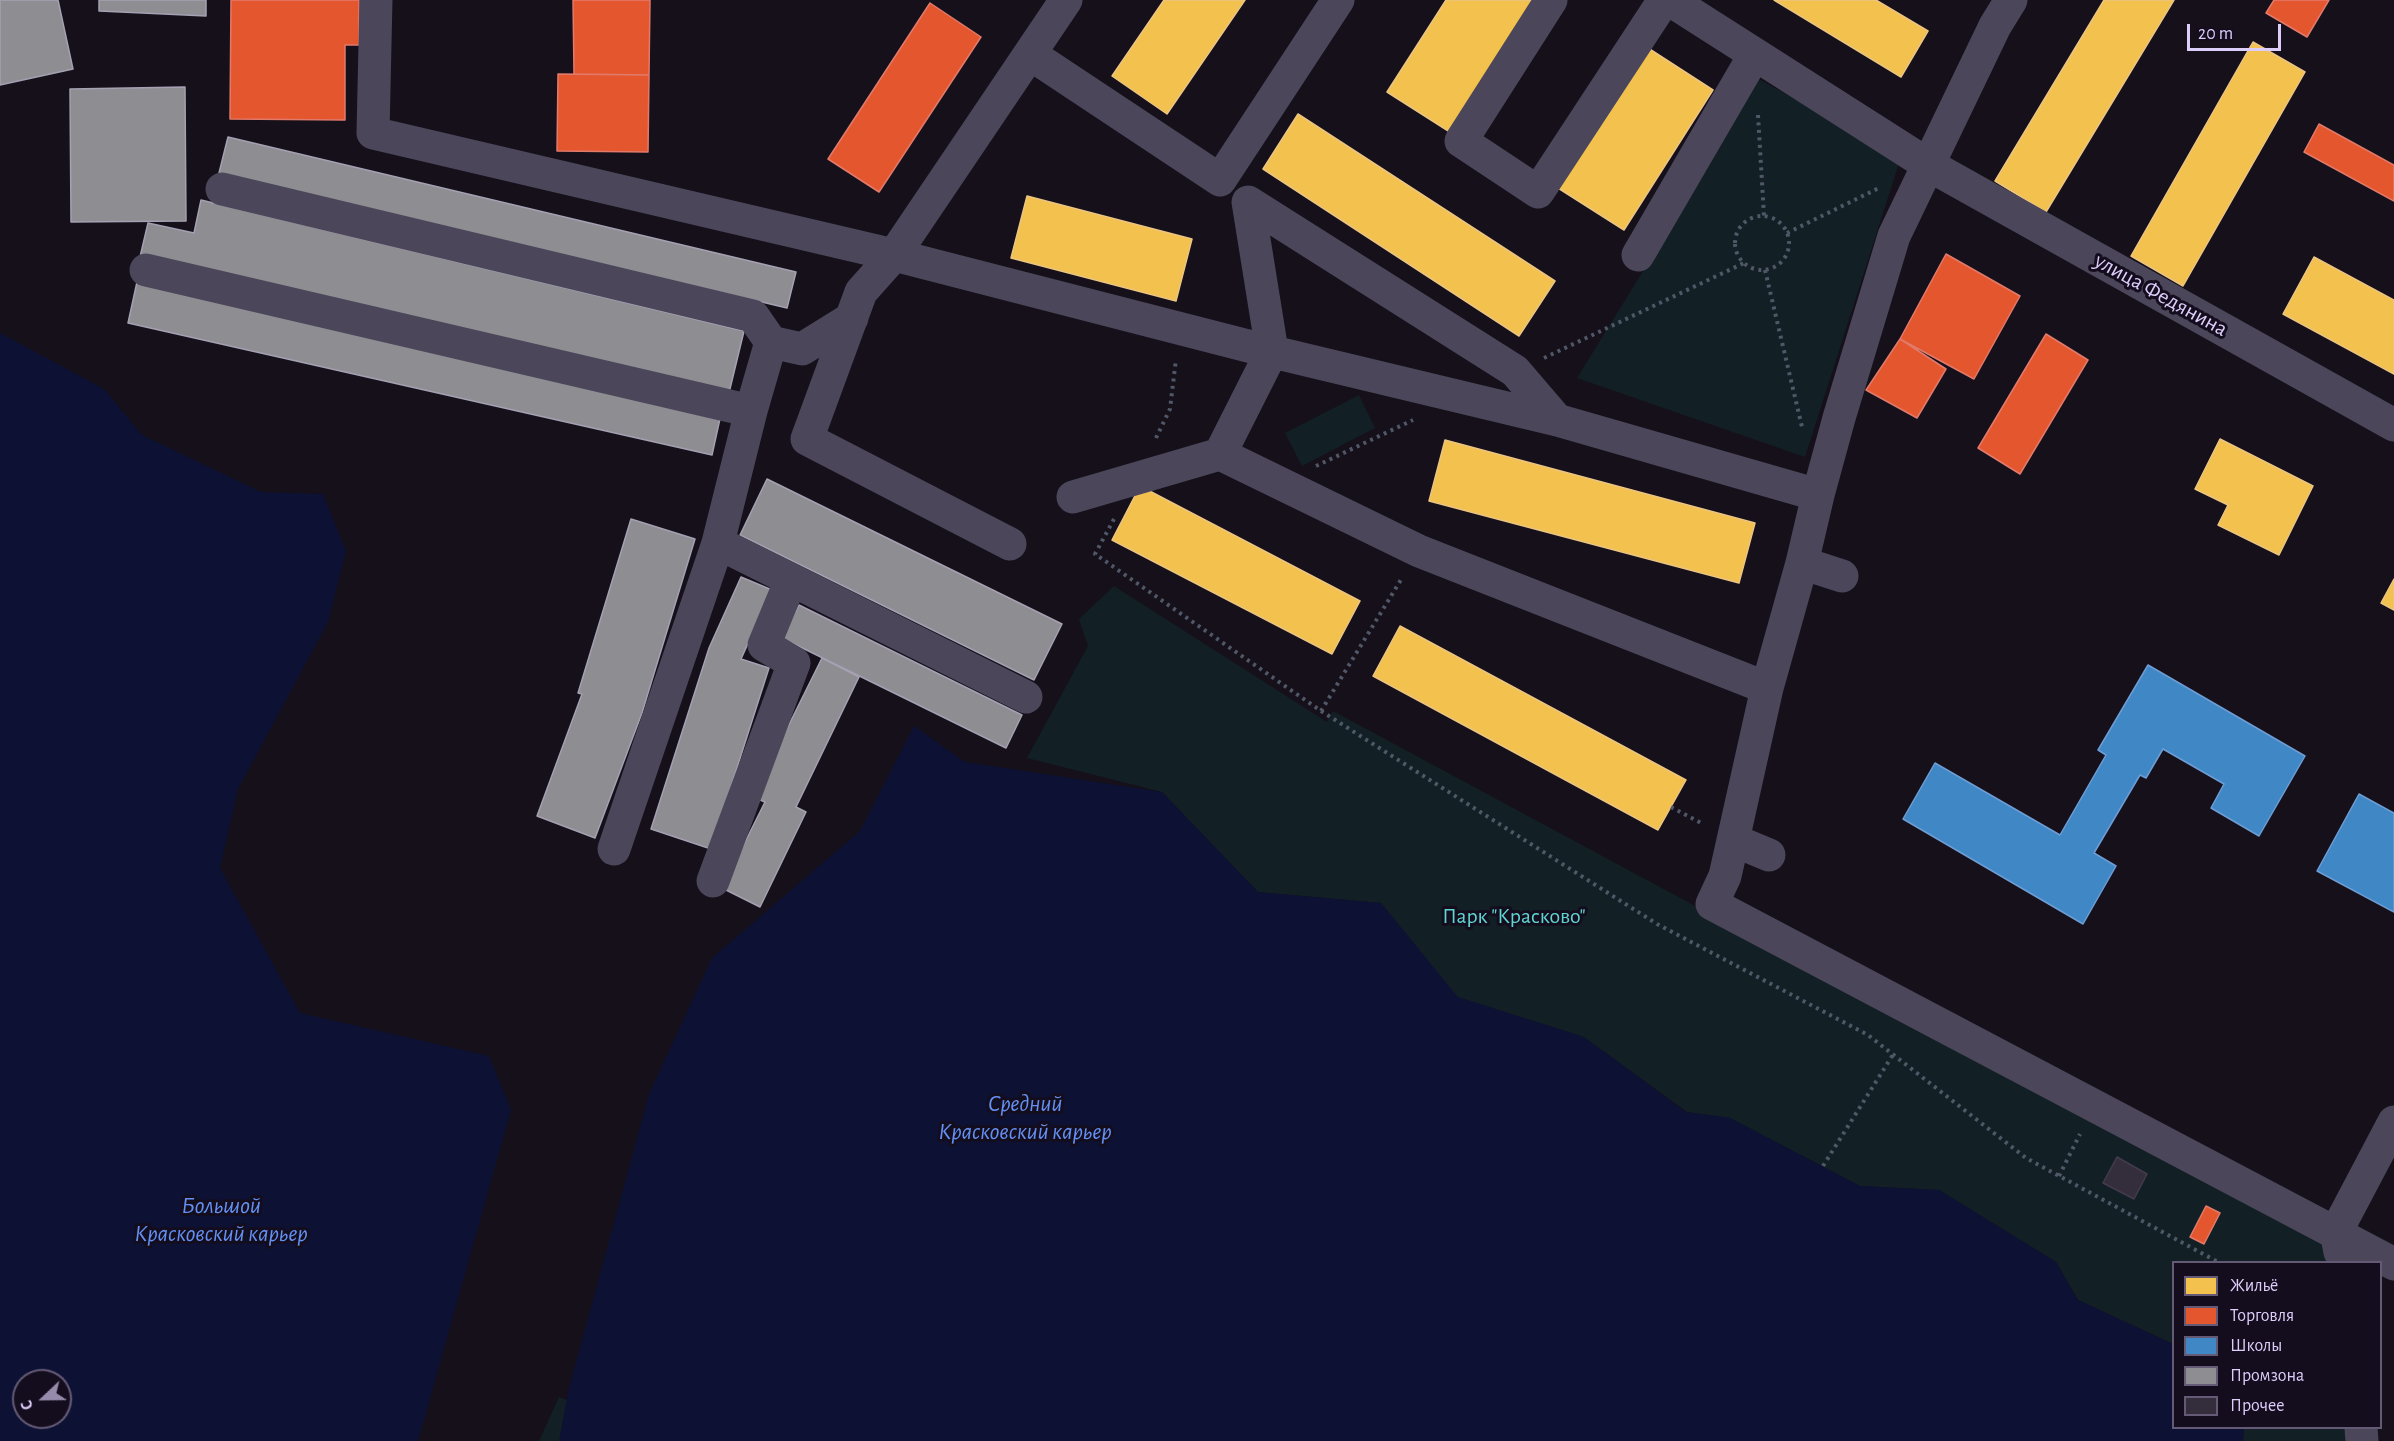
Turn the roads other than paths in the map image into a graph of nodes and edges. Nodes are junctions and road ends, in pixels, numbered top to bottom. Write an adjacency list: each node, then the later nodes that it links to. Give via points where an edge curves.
1 (376, 0): 12 (street, via 374,133)
2 (1066, 0): 8 (street)
3 (1338, 0): 8 (street, via 1220,180)
4 (1551, 0): 5 (street, via 1461,141 1538,192)
5 (1664, 0)
6 (1670, 0): 9 (street, улица Федянина)
7 (2011, 0): 10 (street)
8 (1029, 54): 12 (street)
9 (1755, 54): 10 (street, улица Федянина); 13 (street)
10 (1927, 164): 20 (street, улица Федянина); 22 (street, via 1894,236)
11 (222, 189): 16 (street, via 753,316)
12 (894, 255): 15 (street, via 861,292); 17 (street)
13 (1638, 255)
14 (146, 270): 18 (street)
15 (852, 318): 16 (street, via 802,349); 25 (street, via 807,439)
16 (771, 342): 18 (street)
17 (1272, 351): 19 (street); 19 (street, via 1248,202 1515,371); 21 (street)
18 (751, 411): 24 (street)
19 (1557, 420): 22 (street)
20 (2394, 425)
21 (1220, 454): 23 (street); 29 (street, via 1419,551)
22 (1818, 495): 26 (street)
23 (1073, 497)
24 (718, 543): 28 (street); 32 (street)
25 (1010, 544)
26 (1802, 563): 27 (street); 29 (street)
27 (1842, 576)
28 (791, 580): 30 (street); 34 (street, via 764,645 794,663)
29 (1767, 688): 31 (street)
30 (1026, 697)
31 (1720, 833): 33 (street); 36 (street, via 1725,876 1712,904 2095,1105)
32 (615, 849)
33 (1769, 855)
34 (713, 881)
35 (2394, 1122): 36 (street)
36 (2339, 1247): 37 (street)
37 (2394, 1264)

